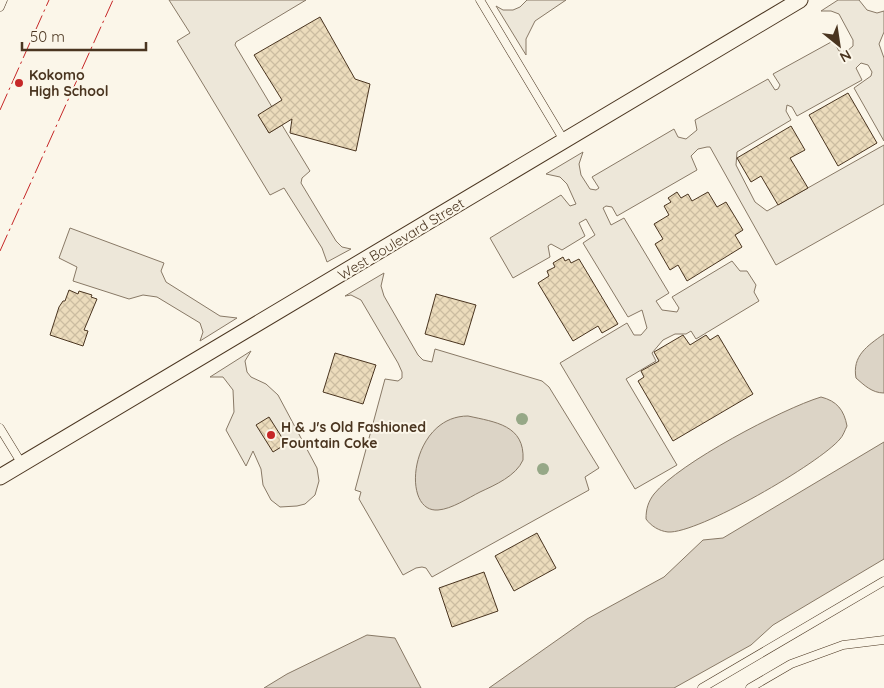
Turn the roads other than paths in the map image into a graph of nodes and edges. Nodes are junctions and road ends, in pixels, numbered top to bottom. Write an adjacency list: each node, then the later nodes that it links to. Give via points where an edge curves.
1 (3, 0): 4 (lane)
2 (480, 0): 5 (lane)
3 (800, 0): 5 (street, West Boulevard Street)
4 (0, 7)
5 (565, 142): 7 (street, West Boulevard Street)
6 (0, 428): 7 (lane)
7 (22, 464): 8 (street, West Boulevard Street)
8 (0, 477)
9 (884, 581): 11 (lane)
10 (884, 640): 12 (lane, via 843,644 791,664)
11 (702, 688)
12 (750, 688)

